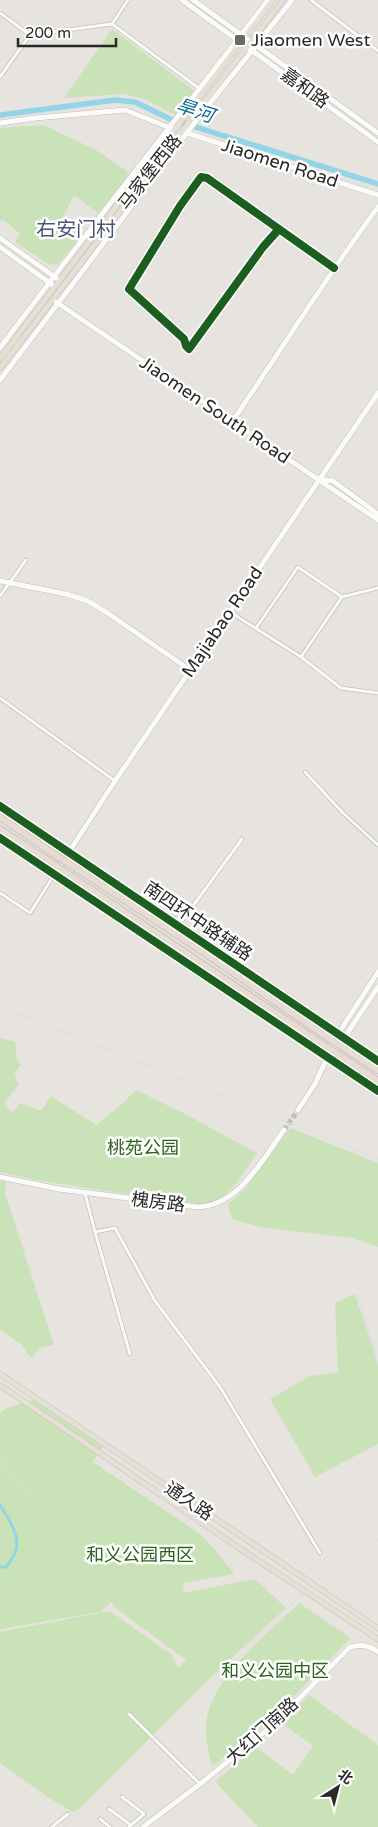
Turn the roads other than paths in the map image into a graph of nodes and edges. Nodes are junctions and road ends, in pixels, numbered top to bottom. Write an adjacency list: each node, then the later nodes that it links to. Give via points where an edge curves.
1 (128, 0): 10 (street)
2 (182, 0): 12 (street, 嘉和路)
3 (193, 0): 12 (street, 嘉和路)
4 (268, 0): 12 (street)
5 (273, 0): 12 (main road)
6 (283, 0): 13 (main road, 马家堡西路)
7 (292, 0): 13 (street)
8 (311, 0): 14 (street)
9 (0, 13): 11 (street)
10 (112, 24): 11 (street); 16 (street)
11 (30, 35): 15 (street)
12 (241, 38): 13 (street, 嘉和路); 16 (street); 17 (main road)
13 (252, 46): 17 (main road, 马家堡西路); 20 (street, 嘉和路); 21 (street, 嘉和路)
14 (378, 51)
15 (0, 77)
16 (200, 89): 17 (street)
17 (188, 117): 19 (main road); 19 (street)
18 (0, 124): 19 (street, Jiaomen Road, via 125,110)
19 (179, 129): 22 (street, Jiaomen Road); 28 (street); 29 (main road); 32 (main road, 马家堡西路); 33 (street)
20 (378, 133)
21 (378, 142)
22 (378, 194)
23 (378, 207): 27 (street)
24 (279, 229): 24 (street, via 189,349 184,339 129,289 201,177); 27 (street)
25 (0, 238): 28 (street)
26 (0, 247): 30 (street)
27 (334, 268): 39 (street)
28 (54, 276): 29 (street); 30 (street)
29 (59, 280): 31 (main road)
30 (49, 283): 31 (street); 34 (street)
31 (54, 286): 35 (main road)
32 (52, 298): 33 (street, Jiaomen South Road); 36 (main road, 马家堡西路)
33 (58, 303): 37 (street); 39 (street, Jiaomen South Road)
34 (0, 348)
35 (0, 359)
36 (0, 368)
37 (0, 380)
38 (378, 393): 40 (street, Majiabao Road)
39 (232, 422): 40 (street, Jiaomen South Road)
40 (319, 479): 41 (street, via 333,481); 42 (street, Jiaomen South Road); 49 (street, Majiabao Road)
41 (378, 514)
42 (378, 520)
43 (26, 560): 45 (street)
44 (0, 581): 45 (street)
45 (9, 583): 47 (street); 52 (street, via 88,601)
46 (378, 588): 48 (street)
47 (0, 596)
48 (342, 597): 50 (street, via 298,567); 51 (street)
49 (229, 612): 50 (street); 52 (street, Majiabao Road)
50 (256, 628): 51 (street)
51 (301, 657): 53 (street, via 341,688)
52 (190, 670): 56 (street, Majiabao Road)
53 (378, 692)
54 (0, 698): 56 (street)
55 (305, 772): 62 (street)
56 (114, 781): 63 (street, Majiabao Road)
57 (0, 806): 63 (street, 南四环中路辅路)
58 (0, 817): 67 (highway, bridge)
59 (0, 828): 70 (highway, bridge)
60 (0, 838): 64 (street)
61 (242, 839): 66 (street)
62 (378, 845)
63 (68, 852): 64 (street, Majiabao Road); 66 (street, 南四环中路辅路)
64 (54, 875): 65 (street, via 30,913); 68 (street)
65 (0, 893)
66 (179, 925): 69 (street, 南四环中路辅路)
67 (197, 948): 69 (highway); 79 (highway, bridge)
68 (169, 951): 70 (highway); 76 (street)
69 (217, 952): 73 (street, 南四环中路辅路)
70 (207, 966): 80 (highway, bridge)
71 (378, 972): 74 (street)
72 (378, 987): 75 (street)
73 (328, 1027): 74 (street, 南四环中路辅路); 76 (street)
74 (338, 1034): 75 (street, 南四环中路辅路); 77 (street)
75 (344, 1038): 77 (street); 78 (street, 南四环中路辅路)
76 (314, 1048): 77 (street)
77 (327, 1057): 81 (street); 82 (street)
78 (378, 1061)
79 (378, 1070)
80 (378, 1081)
81 (378, 1091)
82 (298, 1110)
83 (284, 1130): 85 (street, 槐房路, via 240,1188 208,1206)
84 (0, 1177): 85 (street, 槐房路)
85 (85, 1193): 86 (street)
86 (94, 1232): 87 (street); 90 (street, via 115,1228 155,1301 220,1387)
87 (130, 1354)
88 (0, 1374): 91 (main road, 通久路)
89 (0, 1385): 92 (main road, 通久路, via 239,1548)
90 (320, 1552)
91 (378, 1628)
92 (378, 1638)
93 (378, 1652): 95 (street, 大红门南路, via 368,1645 350,1647 271,1727)
94 (129, 1714): 95 (street)
95 (200, 1784): 103 (street, 大红门南路)
96 (122, 1797): 100 (street, via 144,1814)
97 (109, 1809): 100 (street)
98 (68, 1814): 101 (street)
99 (100, 1819): 102 (street)
100 (130, 1826)
101 (52, 1827)
102 (110, 1827)
103 (143, 1827)

